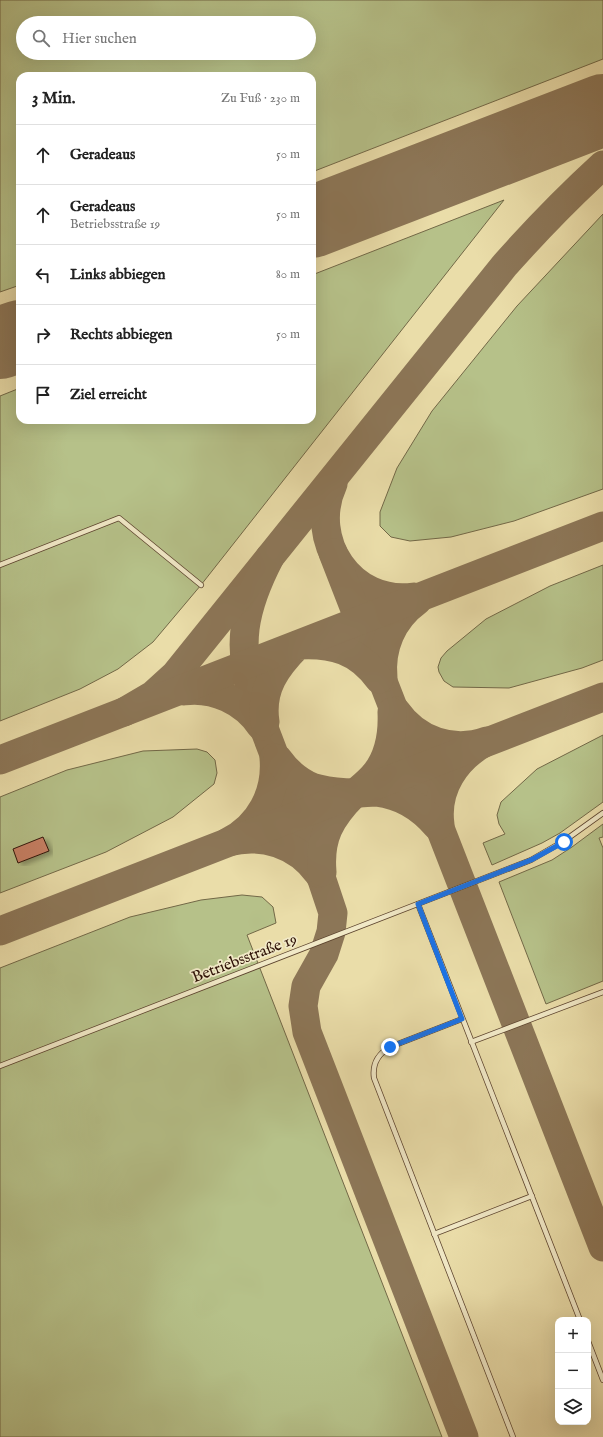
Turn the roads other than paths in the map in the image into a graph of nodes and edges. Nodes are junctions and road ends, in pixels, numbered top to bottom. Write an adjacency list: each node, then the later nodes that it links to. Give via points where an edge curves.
1 (0, 565): 2 (lane, via 119,518)
2 (201, 585)
3 (603, 813): 4 (lane, Betriebsstraße 19, via 548,851)
4 (418, 904): 6 (lane); 8 (lane, Betriebsstraße 19)
5 (603, 992): 7 (lane)
6 (462, 1019): 7 (lane); 10 (lane, via 390,1047 379,1057 373,1071)
7 (472, 1042): 9 (lane)
8 (0, 1066)
9 (532, 1196): 10 (lane); 11 (lane)
10 (434, 1234): 14 (lane)
11 (579, 1317)
12 (591, 1349): 13 (lane)
13 (603, 1380)
14 (513, 1437)

